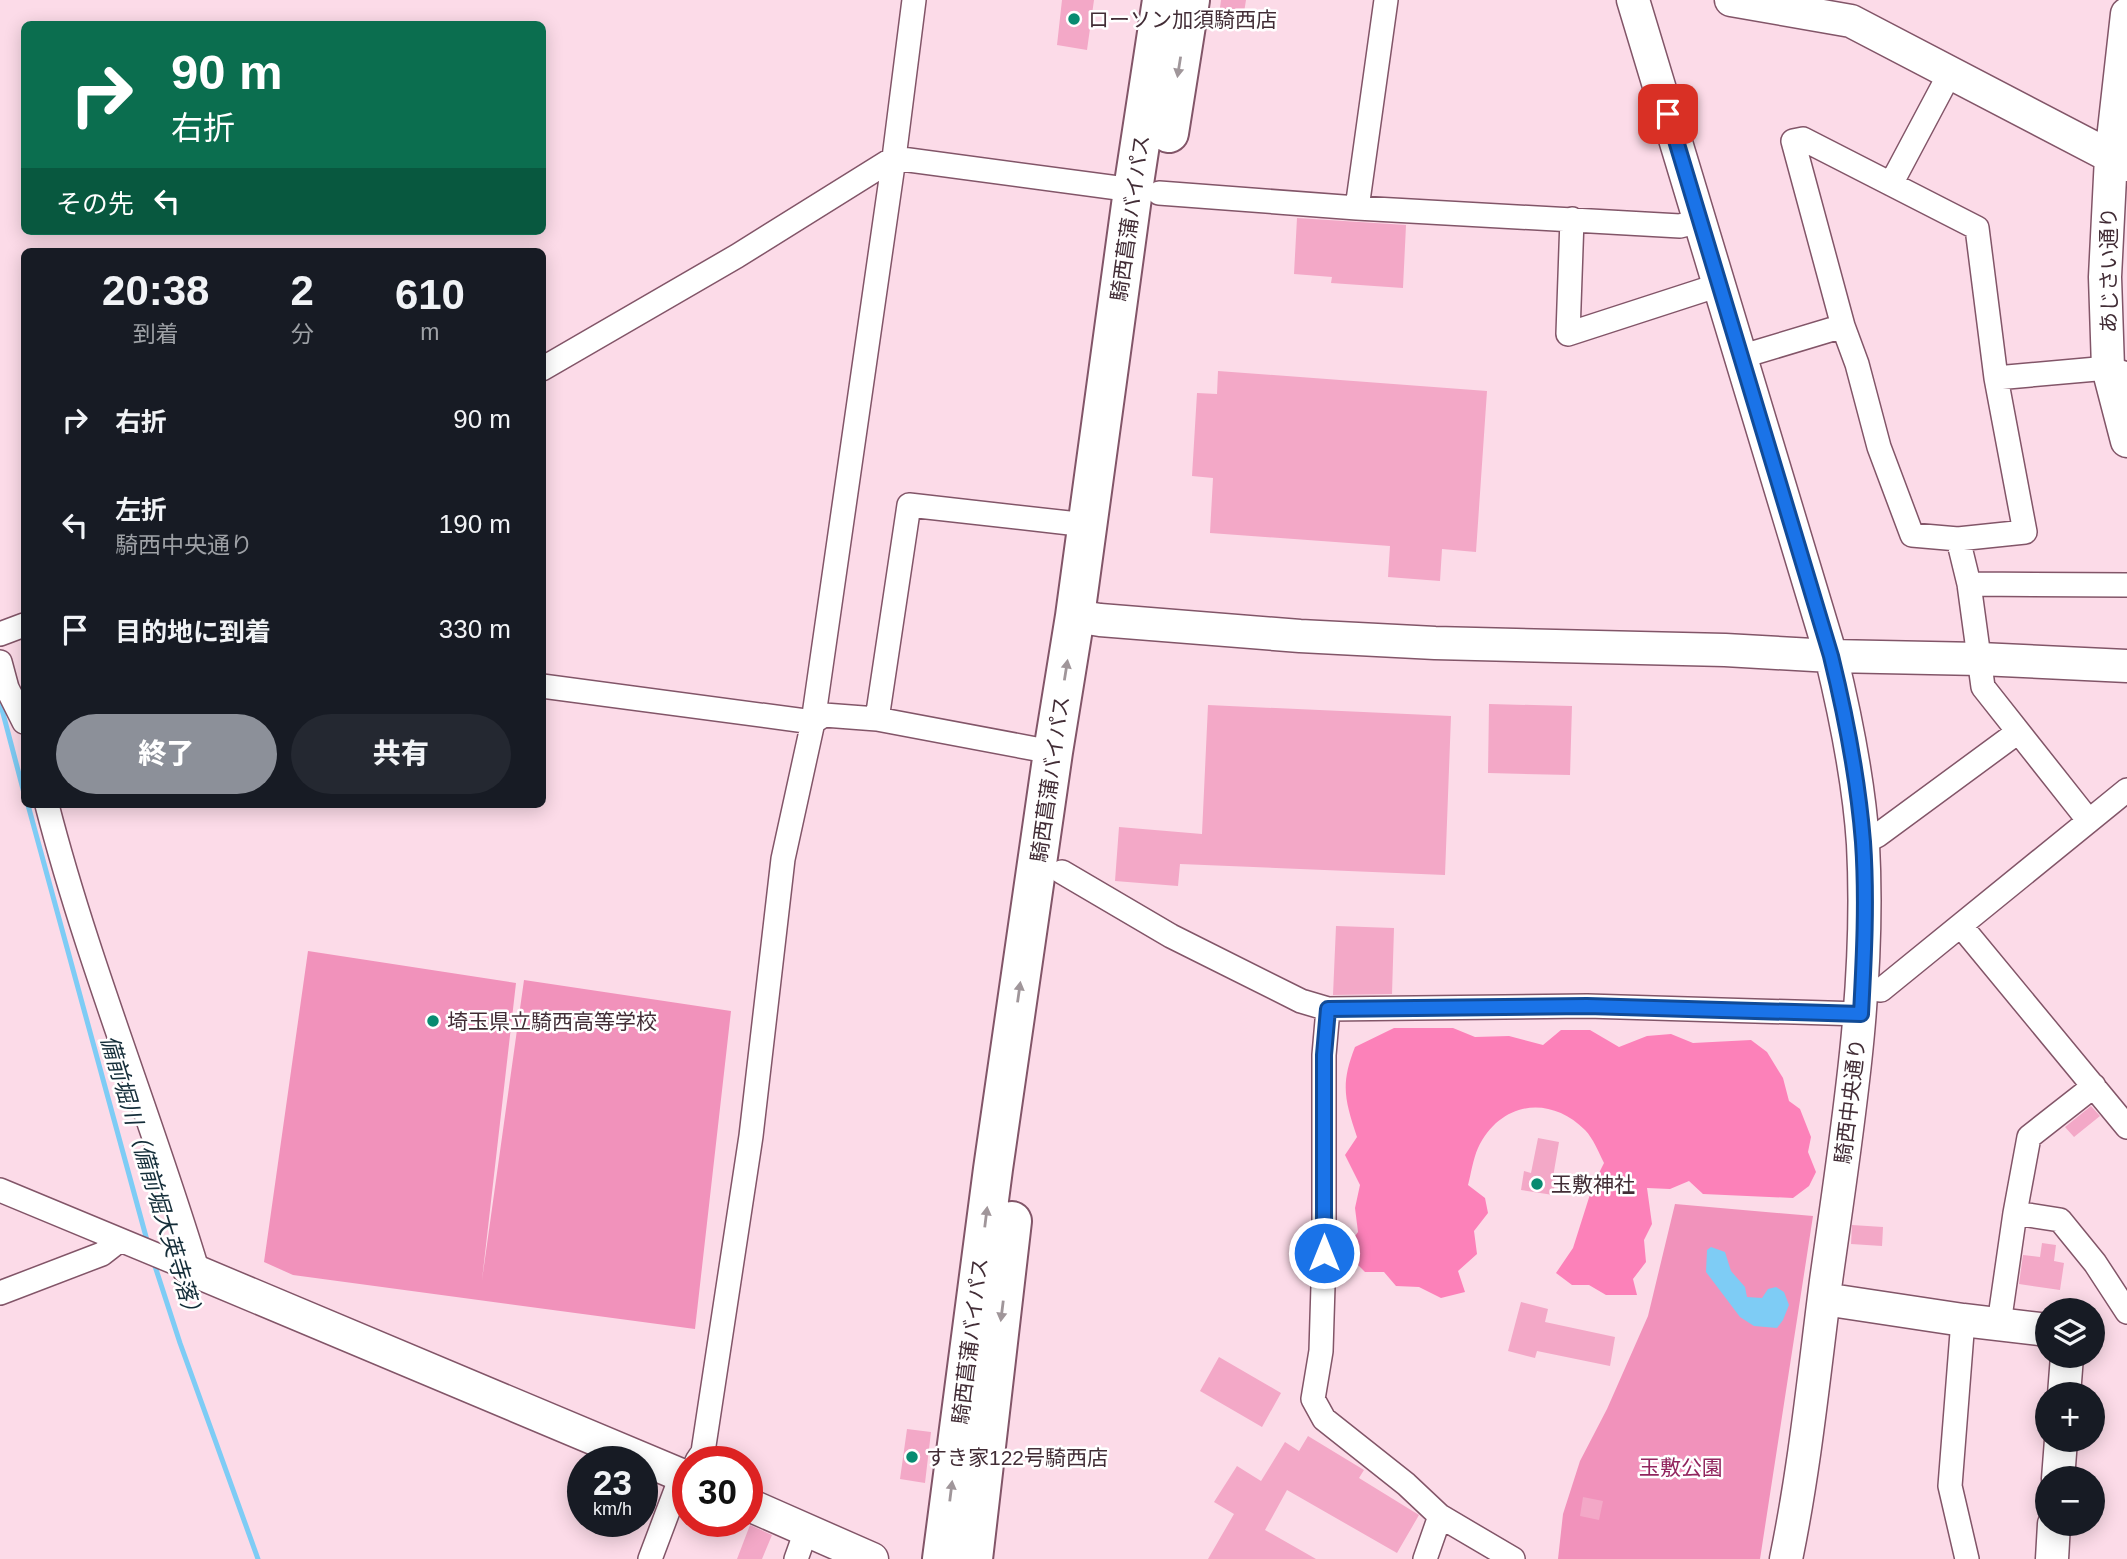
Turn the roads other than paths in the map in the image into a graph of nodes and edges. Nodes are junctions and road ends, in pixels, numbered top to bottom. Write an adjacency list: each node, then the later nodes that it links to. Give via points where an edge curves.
1 (914, 0): 10 (street)
2 (1162, 0): 13 (highway, 騎西菖蒲バイパス)
3 (1190, 0): 13 (highway, 騎西菖蒲バイパス, one-way to 13)
4 (1386, 0): 14 (street)
5 (1633, 0): 16 (street, 騎西中央通り)
6 (1731, 0): 9 (street, via 1851,21)
7 (2127, 14): 8 (street, あじさい通り)
8 (2126, 21): 11 (street, あじさい通り)
9 (1950, 73): 11 (street); 12 (street)
10 (894, 158): 13 (street); 20 (street); 38 (street)
11 (2119, 161): 21 (street, あじさい通り, via 2105,276)
12 (1891, 184): 18 (street, via 1803,139 1793,141); 22 (street, via 1977,228)
13 (1146, 192): 14 (street); 24 (highway, 騎西菖蒲バイパス); 28 (highway, 騎西菖蒲バイパス)
14 (1357, 208): 15 (street)
15 (1572, 219): 16 (street, via 1680,226); 17 (street, via 1568,334)
16 (1700, 221): 17 (street, 騎西中央通り)
17 (1719, 285): 19 (street, 騎西中央通り)
18 (1843, 326): 19 (street); 25 (street, via 1879,447 1912,535)
19 (1740, 357): 31 (street, 騎西中央通り)
20 (546, 367)
21 (2117, 371): 22 (street); 23 (street, あじさい通り)
22 (1996, 377): 25 (street, via 2025,532)
23 (2127, 442)
24 (1087, 525): 28 (highway, 騎西菖蒲バイパス); 37 (street, via 909,505)
25 (1958, 539): 26 (street)
26 (1969, 584): 27 (street); 32 (street)
27 (2127, 585)
28 (1087, 618): 31 (street, via 1435,643); 45 (highway, 騎西菖蒲バイパス); 70 (highway, 騎西菖蒲バイパス, one-way to 28, via 1053,752)
29 (21, 626): 30 (street)
30 (0, 634)
31 (1831, 656): 32 (street); 44 (street, 騎西中央通り)
32 (1980, 659): 34 (street); 39 (street, via 1983,687)
33 (0, 662): 36 (street)
34 (2127, 666)
35 (546, 687): 38 (street)
36 (21, 716)
37 (877, 719): 38 (street, via 824,715); 40 (street)
38 (813, 722): 61 (street, via 783,859 751,1136)
39 (2018, 732): 43 (street); 44 (street)
40 (1036, 749)
41 (2127, 790): 43 (street)
42 (48, 808): 54 (street, via 66,877 173,1190)
43 (2089, 821): 46 (street)
44 (1863, 844): 47 (street, 騎西中央通り)
45 (1062, 872): 48 (street, via 1171,936 1301,1001); 71 (highway, 騎西菖蒲バイパス, one-way to 71, via 1018,1176)
46 (1961, 926): 47 (street); 49 (street)
47 (1861, 1001): 48 (street); 56 (street, 騎西中央通り)
48 (1328, 1009): 65 (street, via 1321,1351 1312,1399 1324,1419)
49 (2094, 1086): 50 (street); 52 (street, via 2029,1137)
50 (2127, 1127)
51 (0, 1190): 53 (street)
52 (2015, 1213): 57 (street, via 2060,1220); 59 (street)
53 (120, 1240): 54 (street); 55 (street, via 102,1254)
54 (193, 1270): 62 (street)
55 (0, 1293)
56 (1824, 1299): 58 (street); 74 (street, 騎西中央通り)
57 (2127, 1312)
58 (1964, 1320): 59 (street); 75 (street, via 1950,1486)
59 (1999, 1324): 60 (street)
60 (2035, 1328)
61 (704, 1446)
62 (672, 1466)
63 (672, 1501): 68 (street)
64 (763, 1516): 67 (street)
65 (1440, 1516): 72 (street); 73 (street)
66 (2053, 1536): 76 (street)
67 (801, 1545): 69 (street)
68 (650, 1559)
69 (872, 1559)
70 (942, 1559)
71 (973, 1559)
72 (1425, 1559)
73 (1513, 1559)
74 (1786, 1559)
75 (1966, 1559)
76 (2052, 1559)

